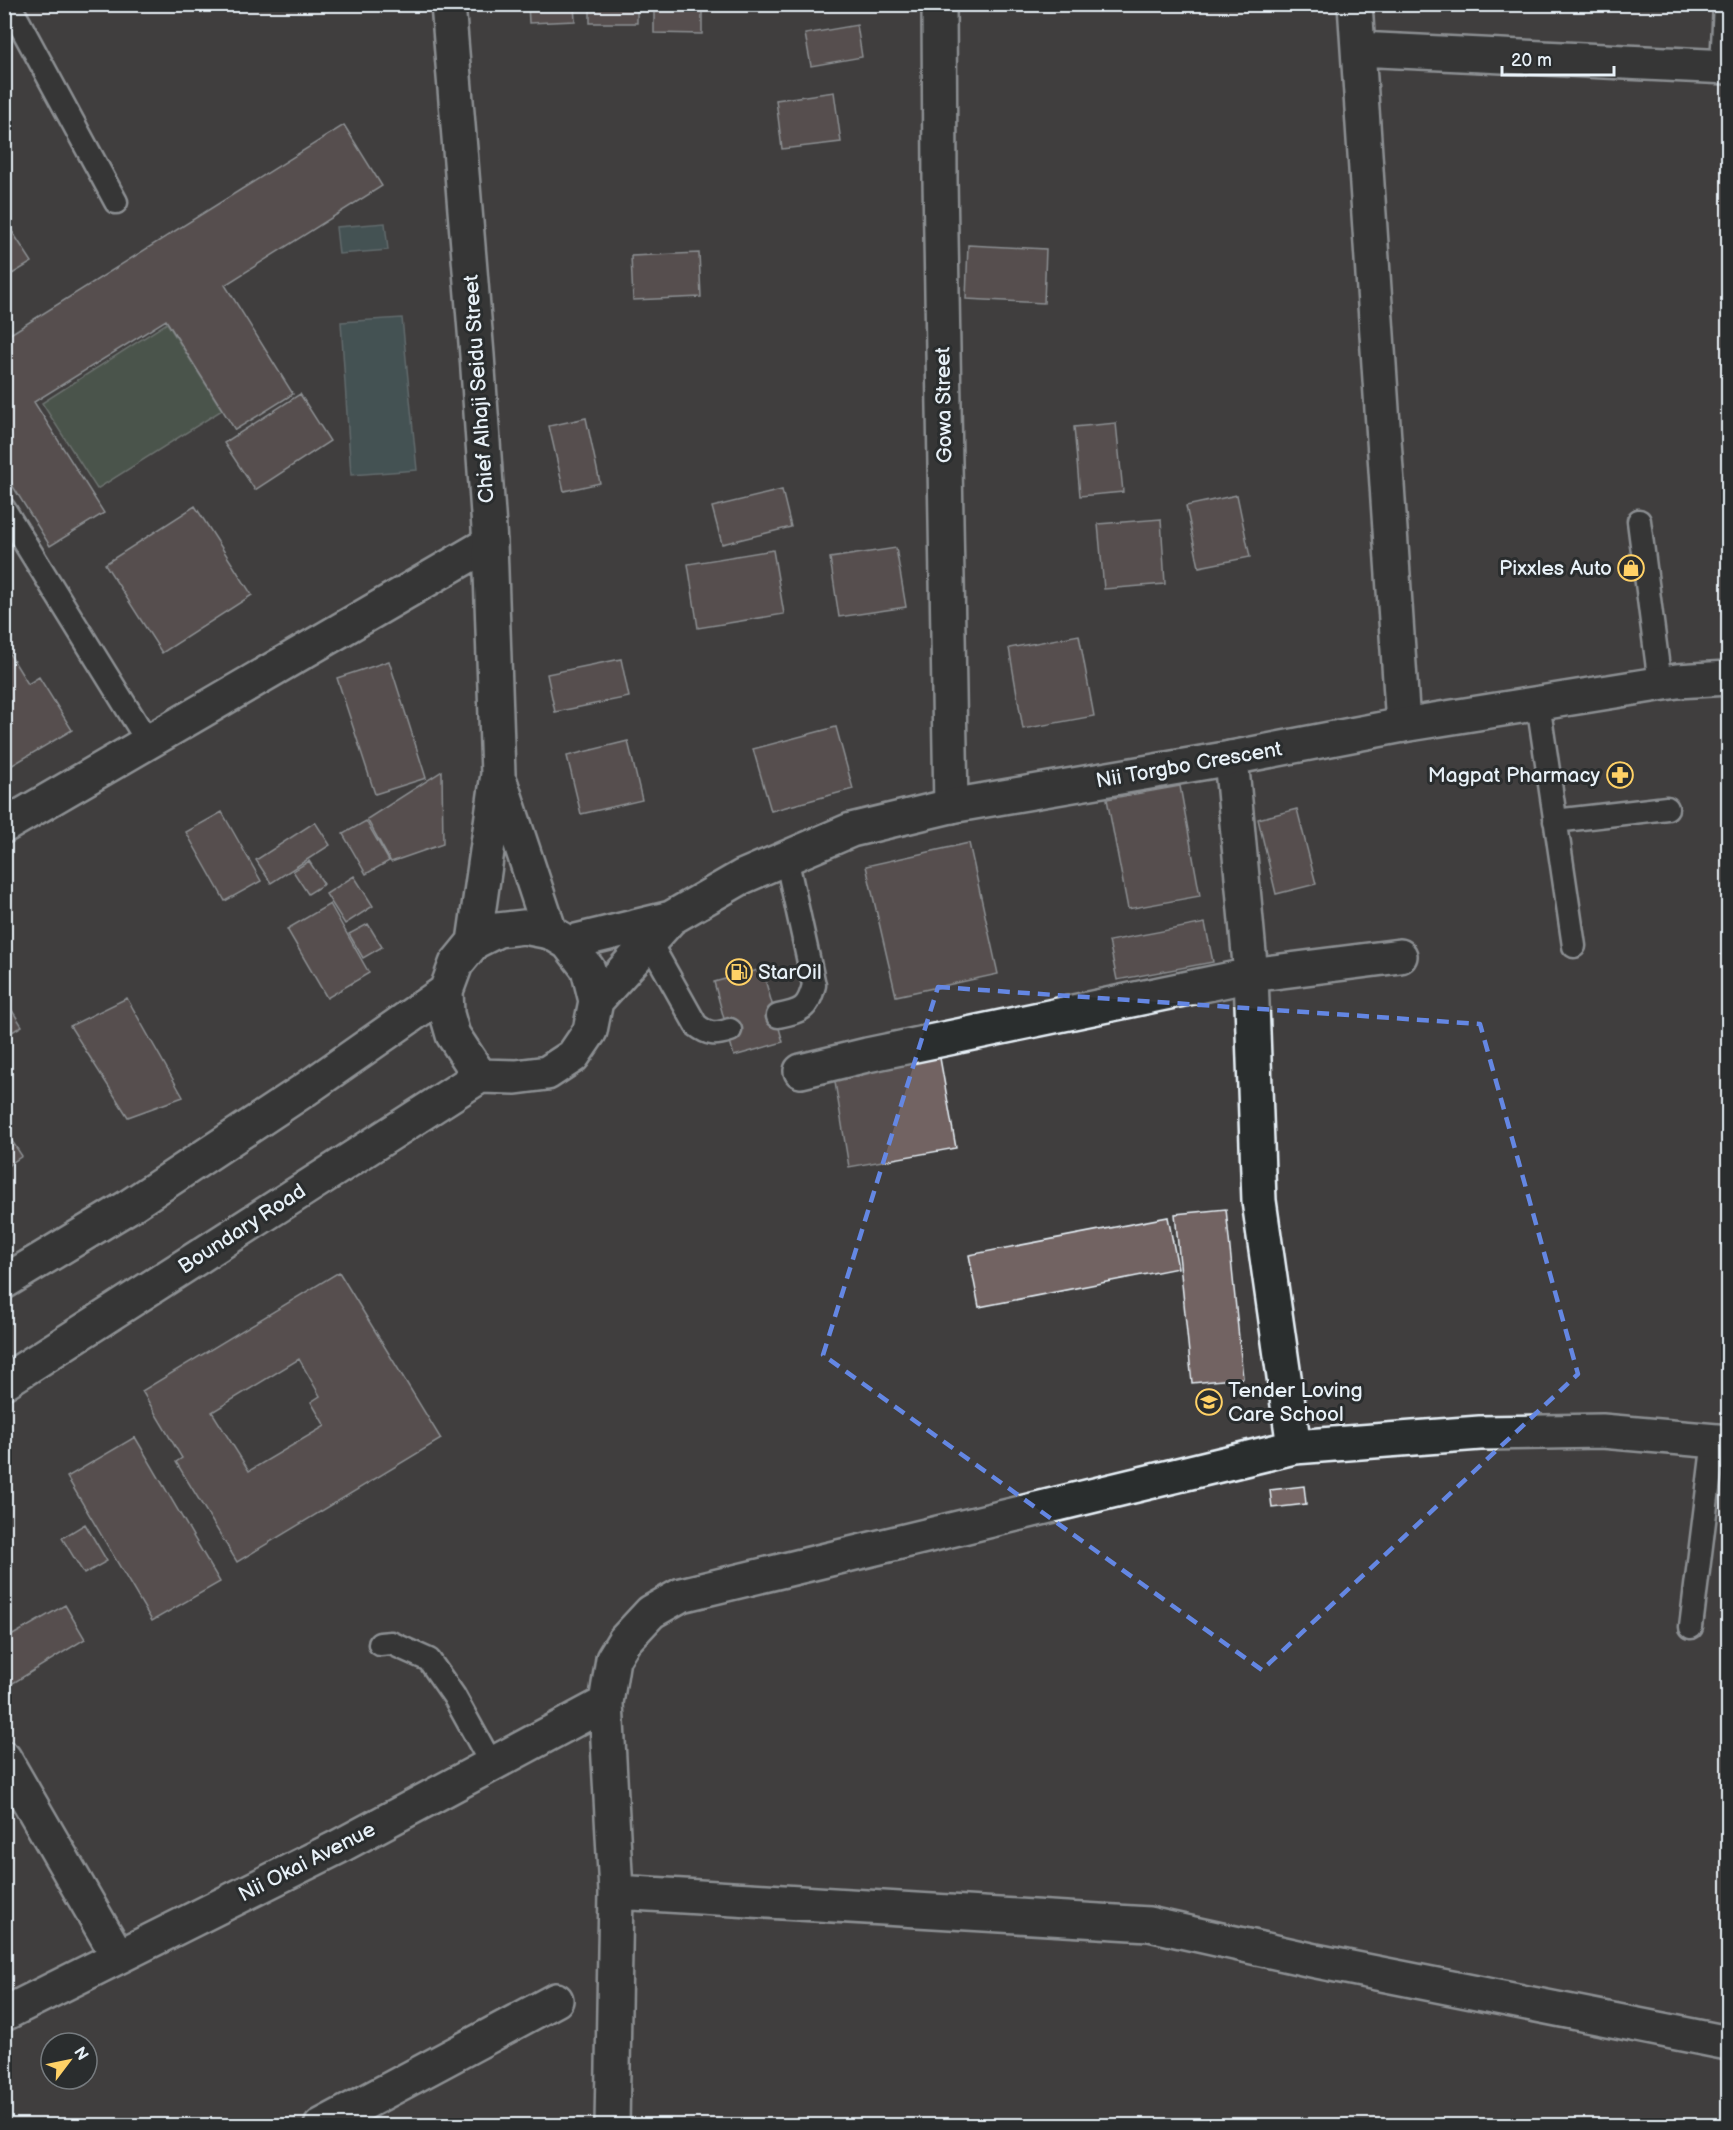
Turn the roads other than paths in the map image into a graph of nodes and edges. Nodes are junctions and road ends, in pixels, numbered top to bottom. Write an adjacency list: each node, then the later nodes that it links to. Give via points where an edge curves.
1 (9, 4): 8 (lane)
2 (448, 4): 11 (street, Chief Alhaji Seidu Street)
3 (939, 4): 19 (street, Gowa Street)
4 (1355, 4): 6 (street)
5 (1725, 4): 7 (lane)
6 (1358, 49): 7 (street); 15 (street)
7 (1725, 66)
8 (116, 202)
9 (4, 509): 16 (lane)
10 (1639, 521): 13 (lane)
11 (490, 543): 16 (street); 18 (street, Chief Alhaji Seidu Street)
12 (1728, 678): 13 (street, Nii Torgbo Crescent)
13 (1660, 684): 14 (street, Nii Torgbo Crescent)
14 (1538, 703): 15 (street, Nii Torgbo Crescent); 21 (lane)
15 (1403, 725): 17 (street, Nii Torgbo Crescent)
16 (148, 742): 22 (street)
17 (1231, 758): 19 (street, Nii Torgbo Crescent); 29 (street)
18 (498, 774): 25 (street, Chief Alhaji Seidu Street, via 525,861); 26 (street, Chief Alhaji Seidu Street)
19 (951, 806): 23 (street, Nii Torgbo Crescent, via 851,830)
20 (1667, 808): 21 (lane)
21 (1555, 821): 27 (lane)
22 (4, 826)
23 (786, 857): 24 (street, Nii Torgbo Crescent, via 742,877); 32 (lane, via 814,985 810,1002 796,1012)
24 (660, 930): 25 (street); 31 (street); 33 (lane, via 696,1025 705,1033 716,1035)
25 (559, 938): 26 (street, via 524,927 498,930); 31 (street, via 588,969)
26 (474, 942): 30 (street, via 456,964)
27 (1574, 946)
28 (1400, 956): 29 (street)
29 (1251, 975): 34 (street); 39 (street, via 1259,1201)
30 (446, 991): 35 (street, via 453,1035); 36 (street, via 128,1207)
31 (596, 1001): 35 (street, via 590,1031 573,1056 547,1073)
32 (778, 1016)
33 (730, 1030)
34 (801, 1071)
35 (480, 1076): 37 (street, Boundary Road)
36 (4, 1282)
37 (4, 1382)
38 (1721, 1441): 39 (street, via 1602,1431 1480,1433); 40 (lane)
39 (1294, 1447): 42 (street, via 681,1595 651,1612 624,1641 613,1659)
40 (1691, 1627)
41 (380, 1644): 44 (lane, via 391,1643 429,1660)
42 (606, 1703): 44 (street, Nii Okai Avenue); 45 (street)
43 (4, 1758): 46 (street)
44 (492, 1765): 46 (street, Nii Okai Avenue)
45 (616, 1892): 49 (street, via 1149,1924 1328,1964); 51 (street)
46 (118, 1956): 48 (street, Nii Okai Avenue)
47 (556, 2000): 50 (street)
48 (4, 2014)
49 (1728, 2043)
50 (321, 2126)
51 (612, 2126)

